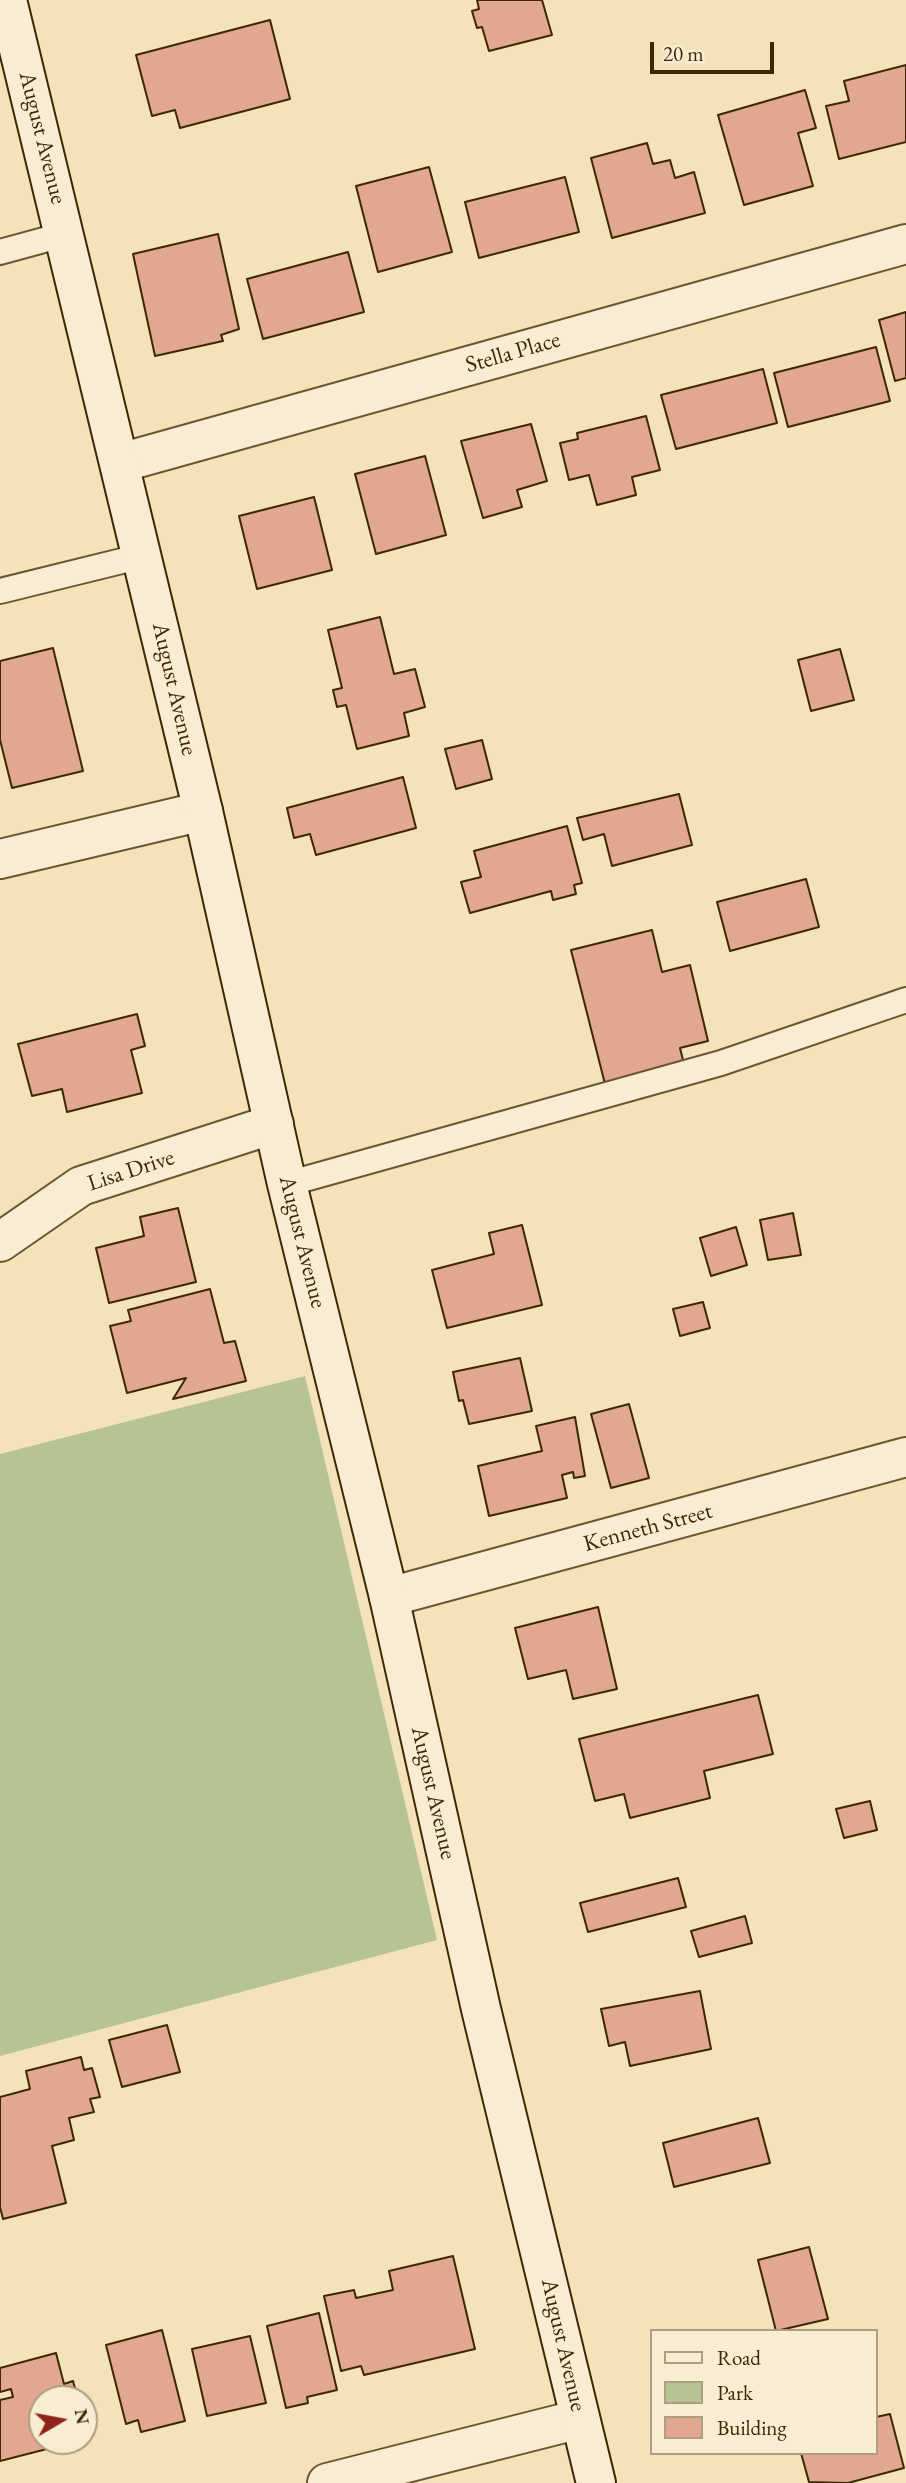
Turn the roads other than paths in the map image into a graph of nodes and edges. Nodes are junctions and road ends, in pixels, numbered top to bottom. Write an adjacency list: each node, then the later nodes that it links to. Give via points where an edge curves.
1 (7, 0): 2 (street, August Avenue)
2 (66, 234): 4 (lane); 5 (street, August Avenue)
3 (906, 244): 5 (street, Stella Place)
4 (0, 252)
5 (120, 463): 6 (street, August Avenue)
6 (142, 556): 7 (lane); 8 (street, August Avenue)
7 (0, 591)
8 (203, 811): 9 (street); 11 (street, August Avenue)
9 (0, 859)
10 (906, 1000): 12 (lane, via 721,1063)
11 (274, 1124): 12 (street, August Avenue); 13 (street, Lisa Drive, via 81,1186)
12 (287, 1184): 15 (street, August Avenue)
13 (0, 1242)
14 (906, 1457): 15 (street, Kenneth Street)
15 (389, 1597): 16 (street, August Avenue, via 481,2009)
16 (580, 2419): 17 (street); 18 (street, August Avenue)
17 (327, 2483)
18 (596, 2483)

